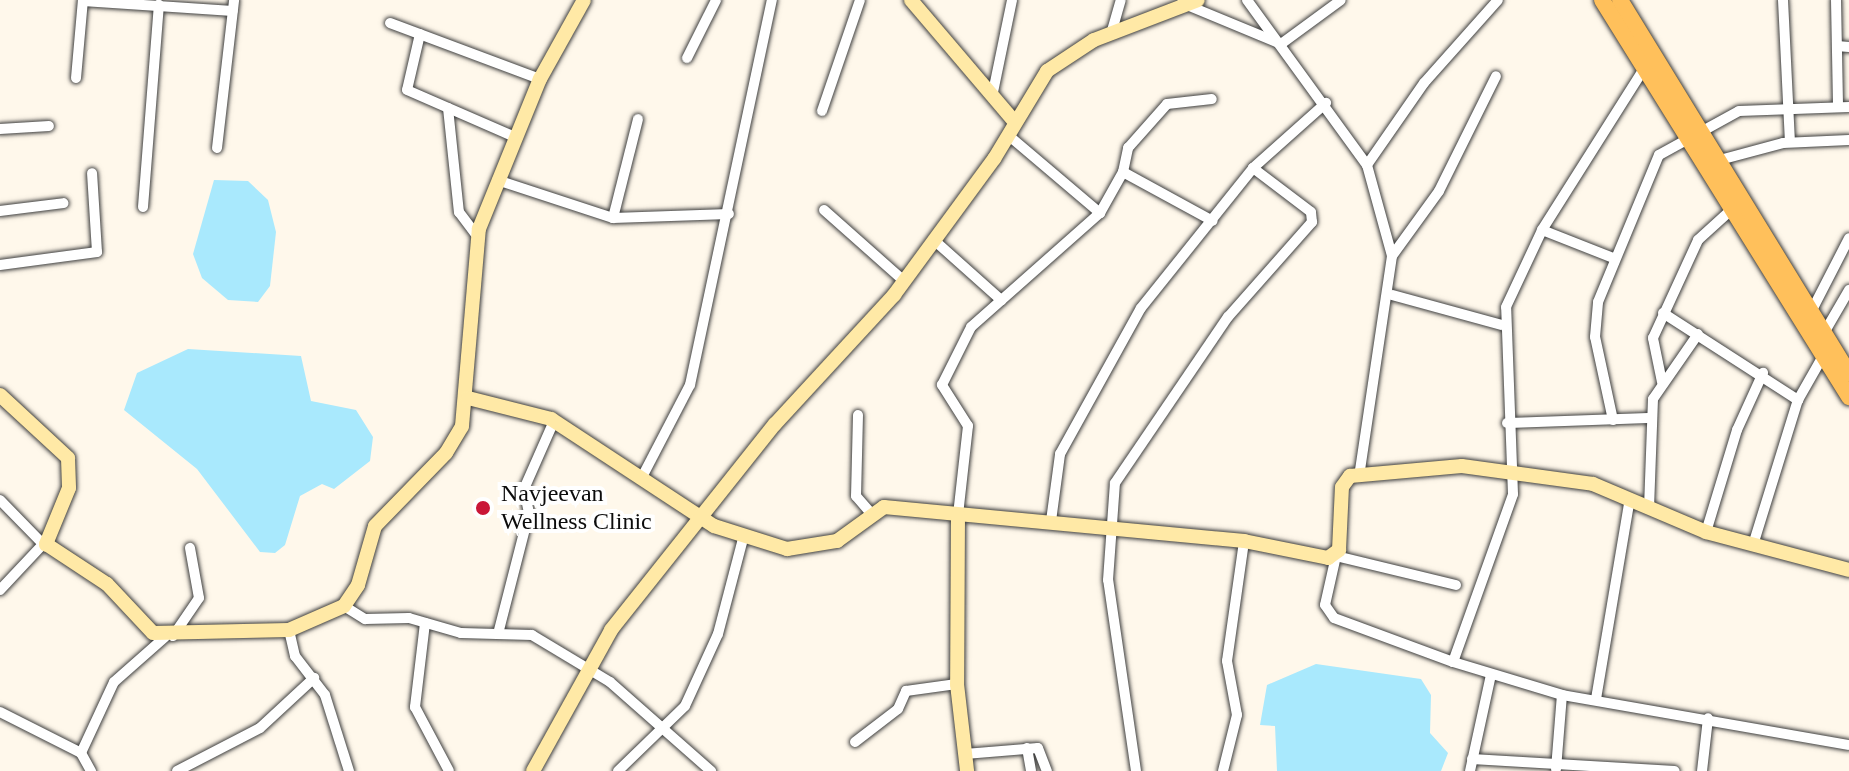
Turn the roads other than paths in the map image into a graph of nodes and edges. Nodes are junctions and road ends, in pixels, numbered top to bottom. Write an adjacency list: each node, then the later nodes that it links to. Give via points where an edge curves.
1 (584, 0): 30 (street)
2 (716, 0): 26 (street)
3 (772, 0): 60 (street)
4 (860, 0): 37 (street)
5 (911, 0): 31 (street)
6 (1012, 0): 31 (street)
7 (1121, 0): 22 (street)
8 (1198, 0): 17 (street)
9 (1247, 0): 23 (street)
10 (1341, 0): 23 (street)
11 (1498, 0): 49 (street, via 1424,83)
12 (1602, 0): 27 (main road)
13 (1620, 0): 42 (main road)
14 (1783, 0): 36 (street)
15 (1836, 0): 24 (street)
16 (83, 1): 18 (street); 29 (street)
17 (1182, 3): 22 (street); 23 (street)
18 (159, 5): 19 (street); 55 (street)
19 (233, 5): 47 (street)
20 (390, 23): 21 (street)
21 (420, 34): 30 (street); 35 (street, via 406,88)
22 (1111, 34): 39 (street, via 1047,71)
23 (1281, 44): 33 (street)
24 (1837, 46): 25 (street); 34 (street)
25 (1849, 47)
26 (687, 58)
27 (1646, 65): 42 (main road); 63 (street)
28 (1496, 76): 67 (street, via 1439,191)
29 (76, 78)
30 (540, 79): 44 (street)
31 (993, 92): 39 (street)
32 (1212, 99): 51 (street, via 1167,104 1128,148)
33 (1326, 103): 49 (street); 50 (street)
34 (1843, 107): 36 (street)
35 (448, 108): 44 (street); 64 (street, via 459,212)
36 (1789, 109): 42 (street, via 1739,111); 46 (street)
37 (822, 111)
38 (638, 119): 61 (street)
39 (1014, 121): 43 (street)
40 (49, 126): 41 (street)
41 (0, 129)
42 (1693, 134): 48 (main road); 57 (main road); 68 (street, via 1652,166)
43 (1008, 135): 59 (street); 66 (street)
44 (515, 137): 53 (street)
45 (1849, 140): 46 (street)
46 (1790, 142): 48 (street)
47 (217, 148)
48 (1716, 161): 74 (main road)
49 (1367, 165): 67 (street)
50 (1253, 168): 62 (street); 102 (street, via 1311,212 1312,222 1228,317 1120,472)
51 (1123, 172): 59 (street); 62 (street)
52 (92, 173): 69 (street, via 95,254)
53 (497, 180): 61 (street); 64 (street)
54 (64, 203): 58 (street)
55 (143, 207)
56 (824, 210): 70 (street)
57 (1731, 210): 75 (street, via 1698,240); 79 (main road)
58 (0, 211)
59 (1100, 213): 73 (street)
60 (729, 214): 61 (street); 94 (street, via 684,403)
61 (613, 218)
62 (1213, 221): 101 (street, via 1141,308 1066,442)
63 (1542, 230): 68 (street); 76 (street)
64 (477, 236): 85 (street)
65 (1849, 238): 74 (street)
66 (935, 241): 70 (street); 73 (street)
67 (1392, 256): 72 (street)
68 (1613, 258): 89 (street, via 1595,320)
69 (0, 265)
70 (904, 281): 100 (street)
71 (1849, 290): 77 (street)
72 (1392, 295): 76 (street); 92 (street)
73 (1001, 300): 99 (street, via 961,339 942,381 968,426)
74 (1811, 312): 77 (main road)
75 (1663, 313): 78 (street); 82 (street, via 1651,347)
76 (1502, 325): 91 (street)
77 (1824, 333): 81 (main road)
78 (1698, 334): 80 (street); 82 (street)
79 (1823, 356): 84 (main road); 86 (street)
80 (1763, 373): 86 (street); 103 (street, via 1737,430)
81 (1849, 373)
82 (1662, 382): 88 (street)
83 (0, 395): 106 (street, via 68,458 69,488)
84 (1849, 397)
85 (468, 398): 90 (street); 113 (street, via 446,453 375,526 358,585)
86 (1798, 400): 107 (street)
87 (858, 415): 98 (street, via 856,496)
88 (1650, 418): 89 (street); 97 (street)
89 (1613, 420): 91 (street)
90 (554, 421): 94 (street); 116 (street, via 524,489 529,513)
91 (1507, 423): 93 (street)
92 (1360, 470): 93 (street); 109 (street, via 1342,487)
93 (1514, 470): 95 (street); 118 (street, via 1511,506)
94 (641, 479): 100 (street)
95 (1630, 499): 97 (street); 124 (street)
96 (0, 500): 106 (street)
97 (1649, 508): 103 (street)
98 (871, 513): 99 (street, via 884,507); 104 (street, via 843,538 816,547)
99 (958, 515): 101 (street); 122 (street)
100 (700, 517): 104 (street); 119 (street)
101 (1051, 521): 102 (street)
102 (1109, 528): 105 (street); 145 (street, via 1110,601)
103 (1706, 532): 107 (street)
104 (743, 539): 127 (street, via 715,641 685,706)
105 (1244, 541): 109 (street); 146 (street, via 1227,661 1237,715)
106 (44, 543): 112 (street); 117 (street, via 107,584 140,623)
107 (1753, 545): 110 (street)
108 (190, 548): 117 (street, via 199,598)
109 (1336, 556): 111 (street); 118 (street, via 1325,605 1334,618)
110 (1849, 570)
111 (1456, 585)
112 (0, 590)
113 (344, 606): 114 (street, via 365,619); 115 (street)
114 (425, 623): 116 (street, via 461,633); 138 (street, via 415,707)
115 (289, 630): 117 (street); 121 (street, via 292,649)
116 (499, 630): 119 (street, via 525,633)
117 (168, 637): 131 (street, via 114,682)
118 (1453, 662): 120 (street)
119 (587, 666): 127 (street); 139 (street)
120 (1491, 675): 123 (street); 133 (street)
121 (314, 678): 136 (street, via 260,728); 137 (street)
122 (957, 684): 128 (street, via 906,691 898,709); 132 (street)
123 (1562, 695): 124 (street); 134 (street)
124 (1596, 699): 126 (street)
125 (0, 712): 131 (street)
126 (1708, 718): 129 (street); 149 (street)
127 (660, 728): 140 (street); 141 (street)
128 (855, 742)
129 (1849, 745)
130 (1027, 748): 132 (street); 143 (street); 144 (street, via 1041,750)
131 (81, 753): 135 (street)
132 (965, 754): 142 (street)
133 (1472, 759): 134 (street); 147 (street)
134 (1556, 768): 148 (street)
135 (91, 771)
136 (177, 771)
137 (349, 771)
138 (449, 771)
139 (533, 771)
140 (618, 771)
141 (711, 771)
142 (967, 771)
143 (1031, 771)
144 (1047, 771)
145 (1136, 771)
146 (1223, 771)
147 (1470, 771)
148 (1675, 771)
149 (1702, 771)

